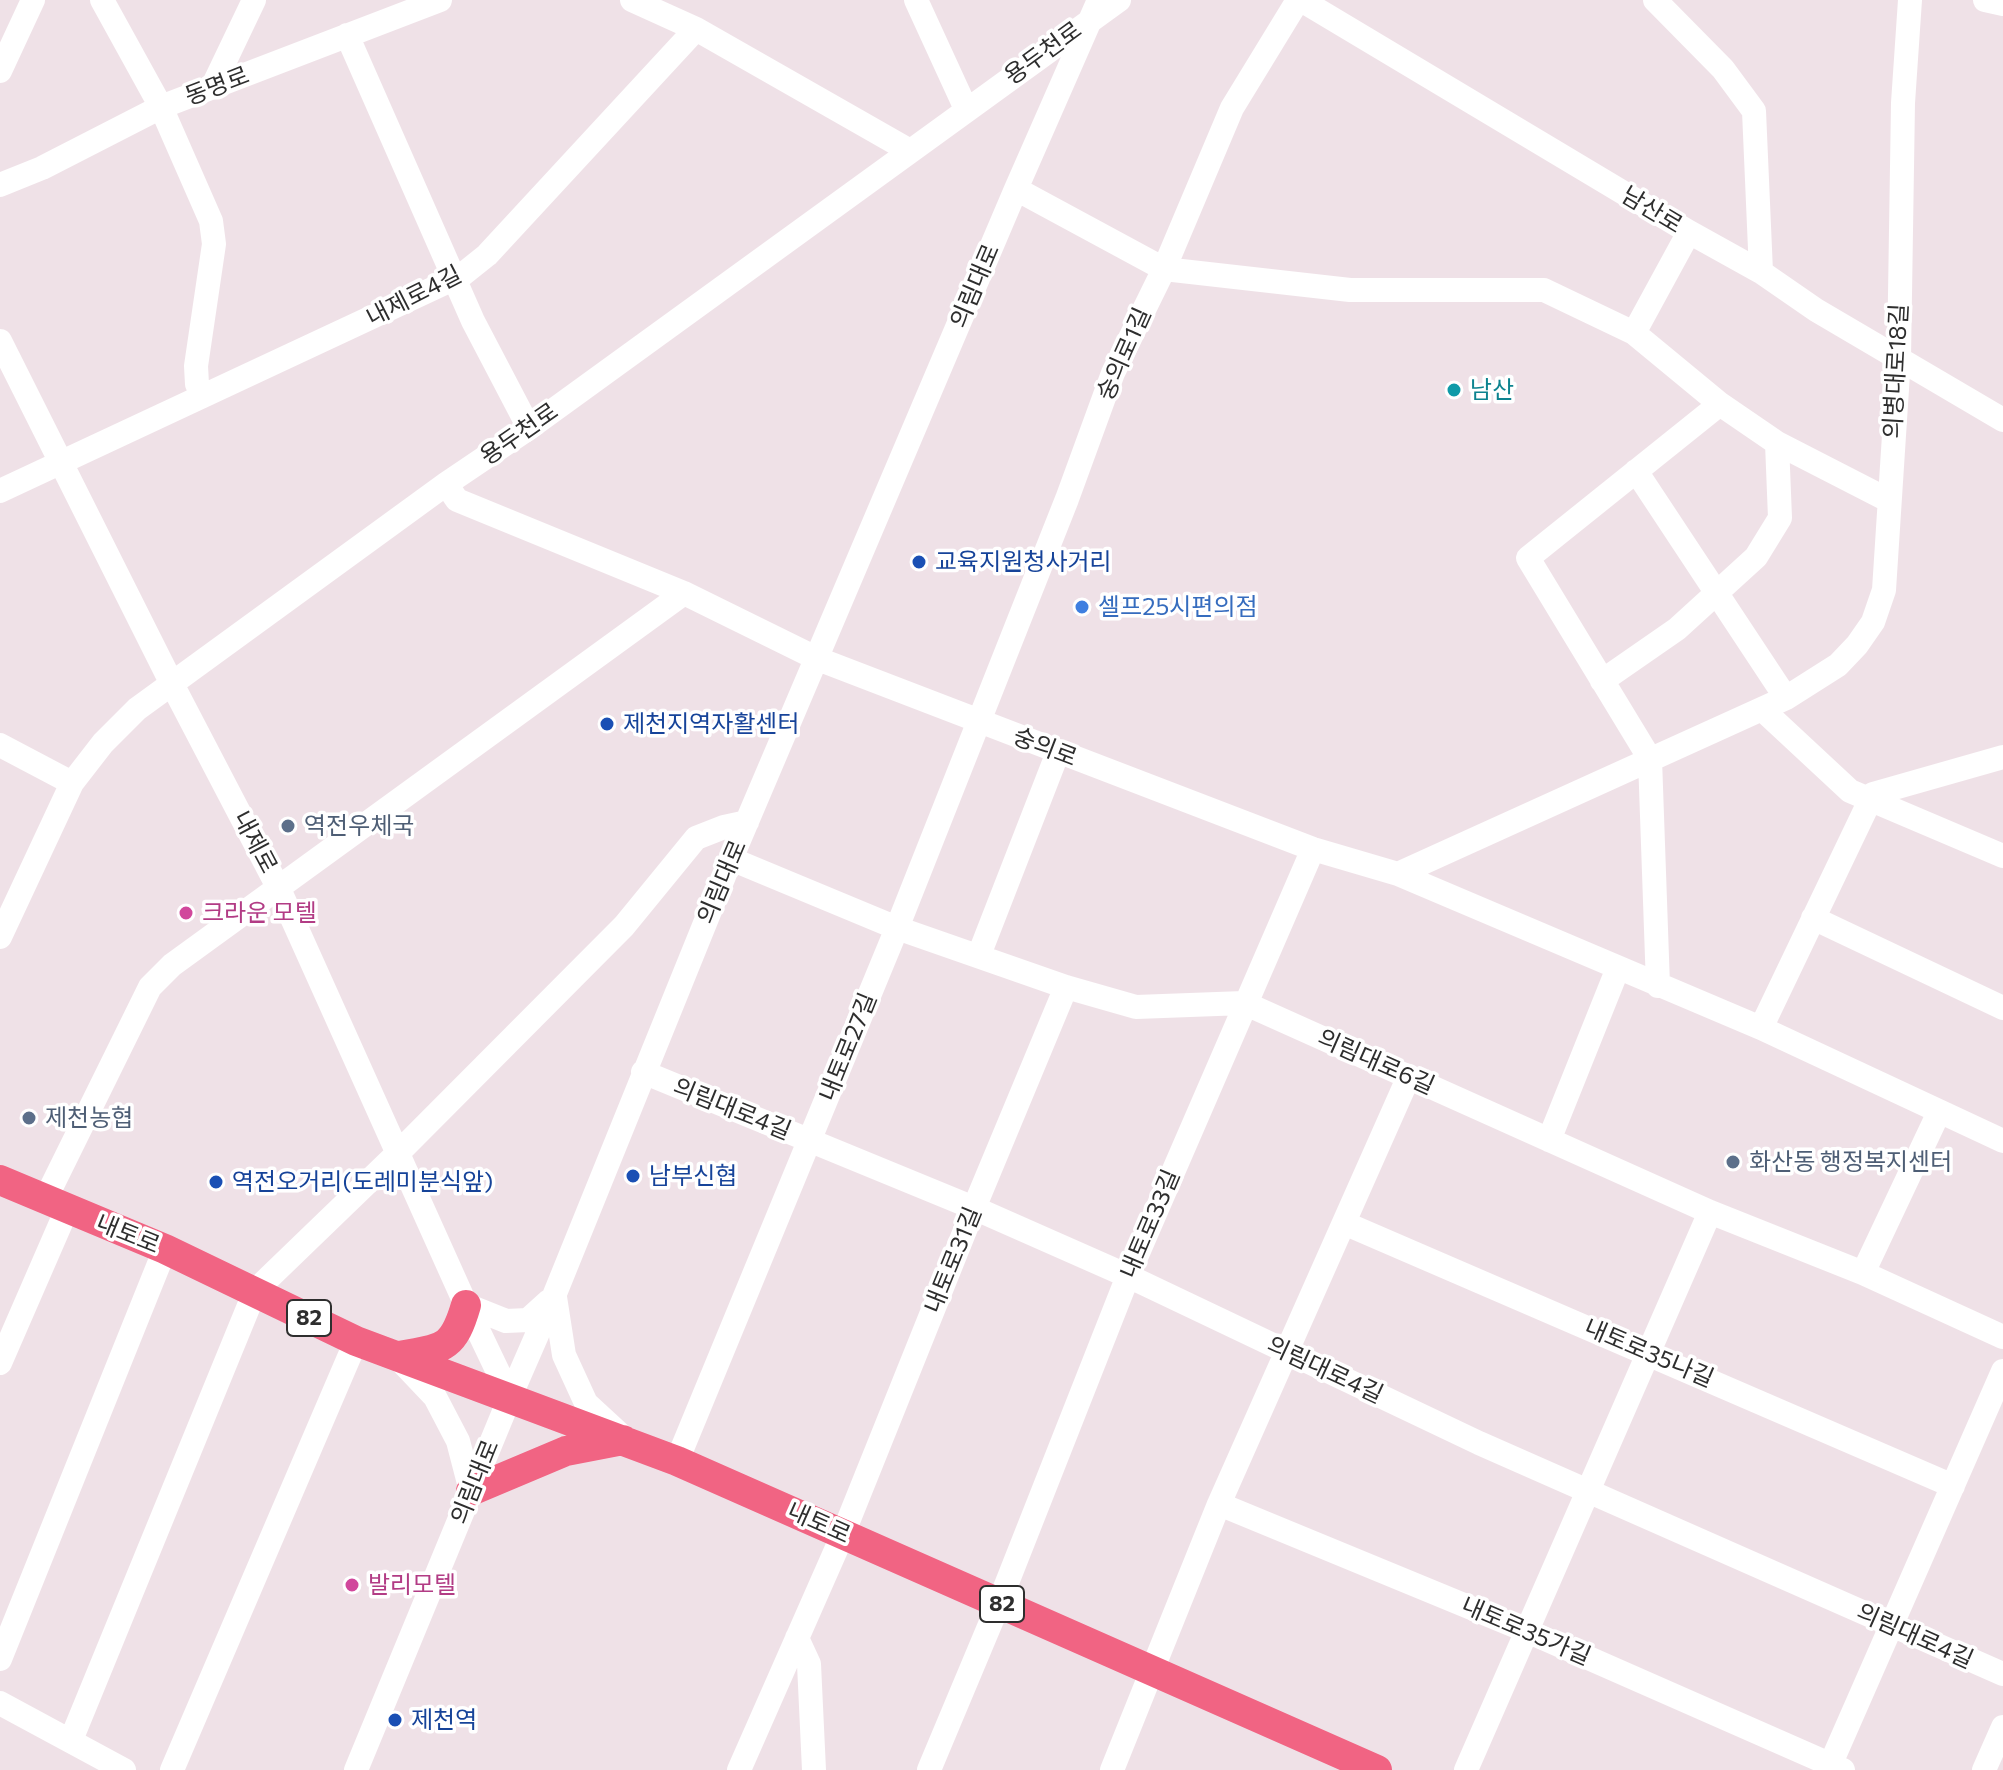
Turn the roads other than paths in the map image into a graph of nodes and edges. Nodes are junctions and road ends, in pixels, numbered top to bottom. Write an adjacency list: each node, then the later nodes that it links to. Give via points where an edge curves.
1 (33, 0): 16 (street)
2 (102, 0): 18 (street)
3 (254, 0): 17 (street)
4 (440, 0): 15 (street, 동명로)
5 (632, 0): 14 (street)
6 (916, 0): 19 (street)
7 (1119, 0): 13 (street, 용두천로)
8 (1300, 0): 26 (street, 남산로); 27 (street, 숭의로1길, via 1232,108)
9 (1655, 0): 28 (street, via 1723,69 1754,111)
10 (1910, 0): 32 (street, 의병대로18길)
11 (1985, 0): 12 (street)
12 (2003, 4)
13 (1096, 8): 19 (street, 용두천로); 24 (street, 의림대로)
14 (696, 29): 20 (street); 29 (street, 내제로4길, via 487,255)
15 (347, 35): 17 (street, 동명로); 29 (street)
16 (0, 71)
17 (212, 88): 18 (street, 동명로)
18 (161, 107): 22 (street, 동명로); 33 (street, via 213,232 196,366)
19 (966, 109): 20 (street, 용두천로)
20 (910, 151): 36 (street, 용두천로)
21 (0, 163): 22 (street, via 7,168)
22 (42, 168): 23 (street, 동명로); 25 (street, via 14,186)
23 (0, 185)
24 (1016, 189): 27 (street); 45 (street, 의림대로)
25 (0, 206)
26 (1689, 232): 28 (street, 남산로); 30 (street)
27 (1164, 269): 30 (street, via 1350,290 1544,290); 50 (street, 숭의로1길, via 1113,373)
28 (1761, 272): 32 (street, 남산로)
29 (455, 279): 33 (street, 내제로4길); 36 (street)
30 (1634, 333): 34 (street)
31 (0, 341): 38 (street, 내제로)
32 (1899, 358): 35 (street, 남산로); 42 (street, 의병대로18길)
33 (202, 396): 38 (street, 내제로4길)
34 (1720, 404): 37 (street); 39 (street)
35 (2003, 420)
36 (529, 428): 40 (street, 용두천로)
37 (1777, 443): 42 (street); 43 (street, via 1780,518 1756,557)
38 (61, 464): 41 (street, 내제로4길); 47 (street, 내제로)
39 (1636, 471): 43 (street); 46 (street, via 1528,558)
40 (446, 484): 44 (street, 숭의로, via 457,500); 47 (street, 용두천로)
41 (0, 491)
42 (1888, 500): 48 (street, 의병대로18길, via 1884,590 1873,622 1838,665)
43 (1715, 592): 46 (street, via 1677,629); 48 (street)
44 (684, 593): 45 (street, 숭의로); 62 (street)
45 (818, 659): 50 (street, 숭의로); 57 (street, 의림대로)
46 (1602, 681): 54 (street)
47 (172, 684): 55 (street, 용두천로, via 137,709); 62 (street, 내제로)
48 (1786, 698): 49 (street, 의병대로18길)
49 (1764, 711): 54 (street, 의병대로18길); 56 (street, via 1850,791)
50 (978, 721): 52 (street, 숭의로); 64 (street, 내토로27길)
51 (0, 745): 55 (street)
52 (1058, 752): 58 (street, 숭의로); 66 (street)
53 (2003, 757): 56 (street, via 1873,794)
54 (1650, 759): 61 (street, 의병대로18길); 68 (street)
55 (72, 783): 65 (street, 용두천로)
56 (1870, 800): 59 (street); 63 (street)
57 (747, 822): 60 (street, 의림대로); 79 (street, via 696,838 624,926)
58 (1313, 849): 61 (street, 숭의로); 70 (street, 내토로33길)
59 (2003, 856)
60 (731, 859): 64 (street, 의림대로6길); 73 (street, 의림대로)
61 (1398, 874): 67 (street, 숭의로)
62 (279, 889): 79 (street, 내제로); 81 (street, via 172,965 150,987)
63 (1813, 918): 71 (street); 72 (street)
64 (897, 928): 66 (street, 의림대로6길); 76 (street, 내토로27길)
65 (0, 937)
66 (979, 955): 69 (street, 의림대로6길)
67 (1618, 968): 68 (street, 숭의로); 77 (street)
68 (1658, 986): 72 (street, 숭의로)
69 (1066, 987): 70 (street, 의림대로6길, via 1136,1007); 83 (street, 내토로31길)
70 (1244, 1003): 74 (street, 의림대로6길); 88 (street, 내토로33길)
71 (2003, 1008)
72 (1761, 1028): 75 (street, 숭의로)
73 (643, 1072): 76 (street, 의림대로4길); 90 (street, 의림대로)
74 (1409, 1076): 77 (street, 의림대로6길); 85 (street)
75 (1939, 1112): 78 (street, 숭의로); 87 (street)
76 (809, 1140): 83 (street, 의림대로4길); 101 (street, 내토로27길)
77 (1549, 1140): 84 (street, 의림대로6길)
78 (2003, 1141)
79 (398, 1153): 89 (street); 91 (street, 내제로)
80 (0, 1180): 81 (main road, 내토로 / 82)
81 (56, 1204): 82 (main road); 86 (main road, 내토로 / 82); 97 (street)
82 (0, 1206)
83 (974, 1208): 88 (street, 의림대로4길); 106 (street, 내토로31길)
84 (1710, 1212): 87 (street, 의림대로6길); 95 (street)
85 (1344, 1223): 94 (street); 95 (street, 내토로35나길)
86 (165, 1249): 89 (main road, 내토로 / 82); 111 (street)
87 (1863, 1273): 92 (street, 의림대로6길)
88 (1128, 1276): 94 (street, 의림대로4길); 107 (street, 내토로33길)
89 (255, 1291): 93 (main road, 내토로 / 82); 116 (street)
90 (554, 1296): 91 (street, via 528,1320 506,1321); 99 (street, 의림대로); 100 (street, via 564,1355 586,1403)
91 (466, 1305): 96 (main road, via 457,1333 437,1349); 99 (street, 내제로)
92 (2003, 1337)
93 (356, 1341): 96 (main road, 내토로 / 82); 119 (street)
94 (1287, 1352): 104 (street, 의림대로4길); 105 (street)
95 (1649, 1353): 102 (street, 내토로35나길); 104 (street)
96 (396, 1356): 99 (main road, 내토로 / 82); 103 (street, via 435,1397 458,1441)
97 (0, 1363)
98 (2003, 1371): 102 (street)
99 (510, 1397): 100 (main road, 내토로 / 82); 103 (street, 의림대로)
100 (625, 1440): 101 (main road, 내토로 / 82); 103 (main road, via 566,1451)
101 (677, 1461): 106 (main road, 내토로 / 82)
102 (1953, 1486): 108 (street)
103 (471, 1491): 120 (street, 의림대로)
104 (1588, 1492): 108 (street, 의림대로4길); 109 (street)
105 (1219, 1504): 109 (street, 내토로35가길); 112 (street)
106 (843, 1534): 107 (main road, 내토로 / 82); 110 (street, 내토로31길)
107 (999, 1603): 112 (main road, 내토로 / 82); 123 (street, 내토로33길)
108 (1891, 1625): 113 (street, 의림대로4길); 117 (street)
109 (1527, 1631): 117 (street, 내토로35가길); 126 (street)
110 (797, 1638): 121 (street, 내토로31길); 122 (street, via 809,1664)
111 (0, 1659)
112 (1153, 1669): 124 (street); 125 (main road, 내토로 / 82)
113 (2003, 1674)
114 (0, 1703): 116 (street)
115 (2003, 1727): 127 (street)
116 (71, 1740): 118 (street)
117 (1834, 1768)
118 (124, 1770)
119 (172, 1770)
120 (356, 1770)
121 (739, 1770)
122 (814, 1770)
123 (929, 1770)
124 (1112, 1770)
125 (1377, 1770)
126 (1466, 1770)
127 (1984, 1770)

